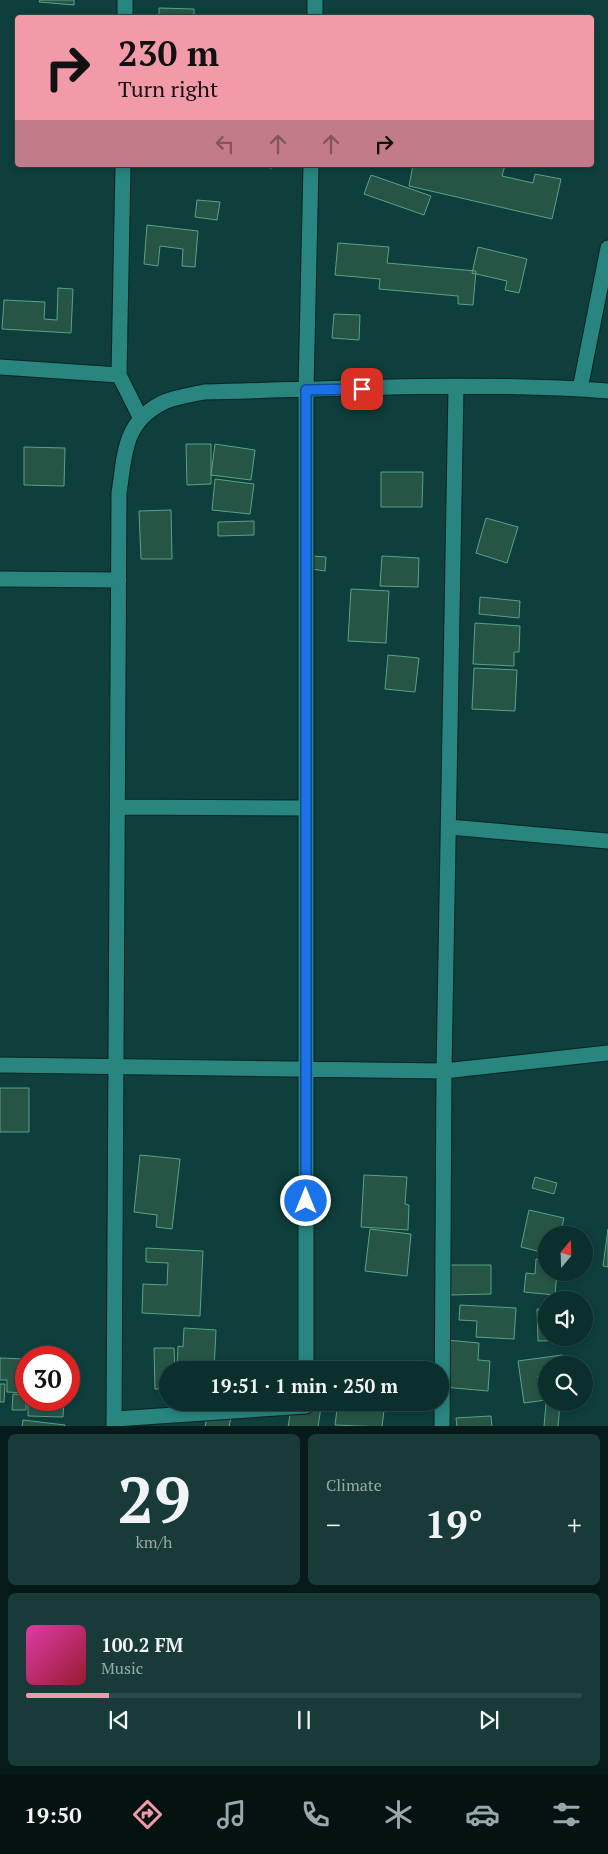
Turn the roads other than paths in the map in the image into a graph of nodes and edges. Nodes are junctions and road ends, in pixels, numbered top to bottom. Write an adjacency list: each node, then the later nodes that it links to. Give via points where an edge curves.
1 (125, 0): 3 (street)
2 (315, 0): 4 (street)
3 (125, 15)
4 (315, 15)
5 (123, 167): 9 (street)
6 (311, 167): 12 (street)
7 (608, 248): 11 (street)
8 (0, 367): 9 (street)
9 (119, 376): 14 (street)
10 (456, 387): 11 (street); 12 (street); 19 (street)
11 (580, 389): 13 (street)
12 (306, 390): 14 (street, via 204,392 164,402); 18 (street)
13 (608, 391)
14 (140, 417): 16 (street, via 126,442 119,493)
15 (0, 579): 16 (street)
16 (119, 580): 17 (street)
17 (118, 807): 18 (street); 23 (street)
18 (306, 808): 24 (street)
19 (449, 828): 20 (street); 25 (street)
20 (608, 841)
21 (608, 1053): 25 (street)
22 (0, 1065): 23 (street)
23 (117, 1067): 24 (street); 28 (street)
24 (306, 1069): 25 (street); 26 (street)
25 (444, 1071): 29 (street)
26 (306, 1361)
27 (250, 1411): 28 (street)
28 (114, 1423)
29 (442, 1426)

